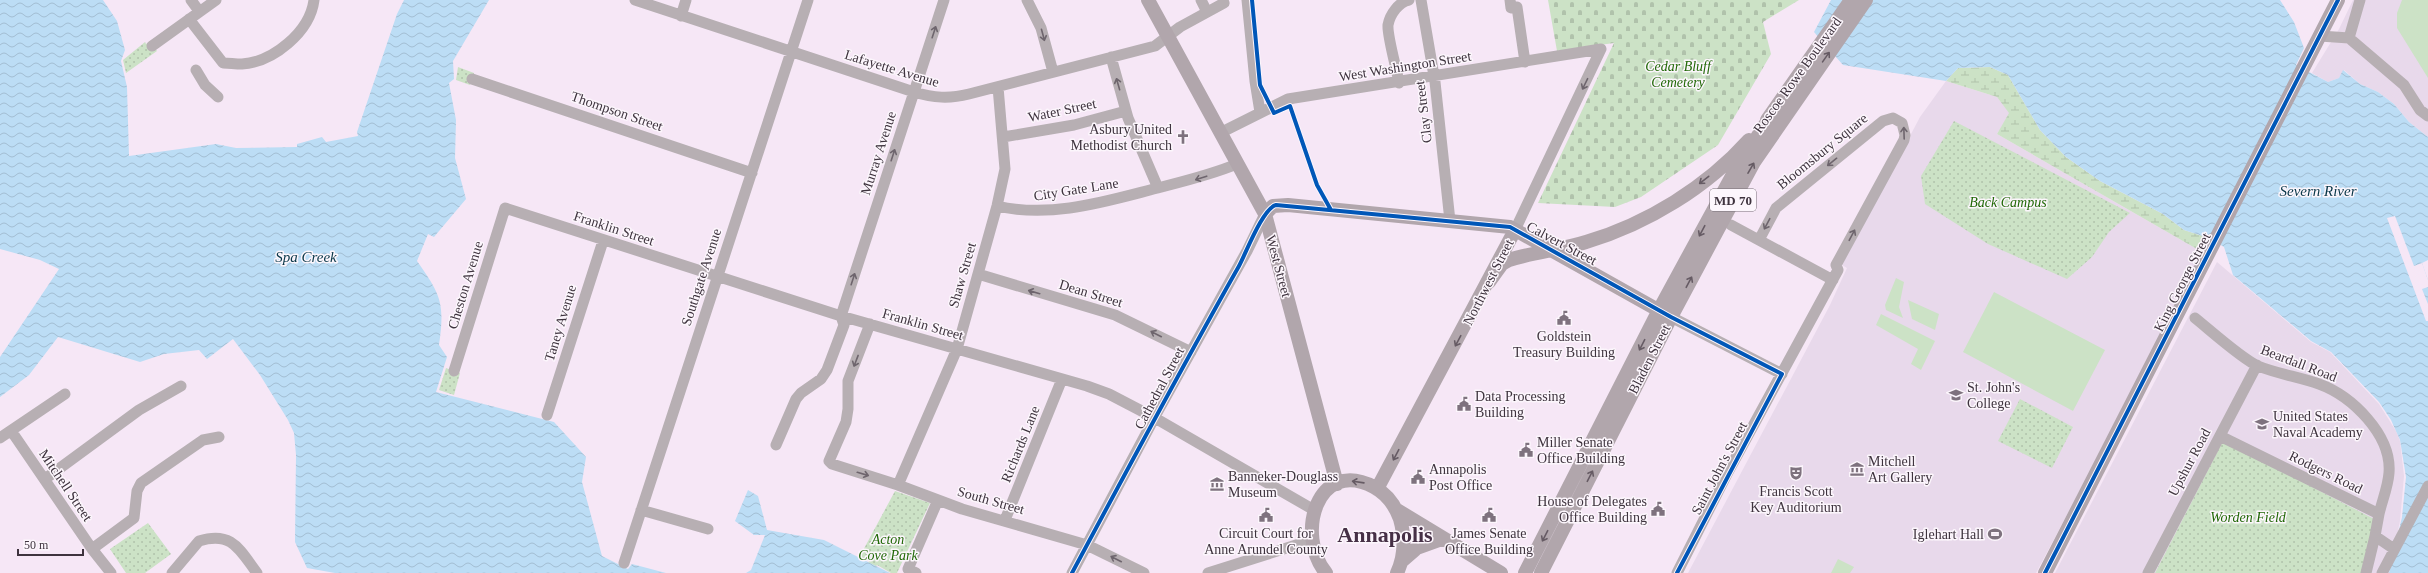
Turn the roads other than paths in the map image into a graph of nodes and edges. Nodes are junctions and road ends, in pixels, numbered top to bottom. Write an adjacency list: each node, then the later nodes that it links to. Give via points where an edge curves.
1 (191, 0): 20 (street)
2 (216, 0): 20 (street)
3 (314, 0): 23 (street, via 308,21 289,41 268,57 242,64 223,63)
4 (635, 0): 22 (street, Lafayette Avenue)
5 (686, 0): 22 (street)
6 (808, 0): 29 (street, Southgate Avenue)
7 (944, 0): 39 (street, Murray Avenue, one-way to 7)
8 (1027, 0): 33 (street, one-way to 33, via 1041,28)
9 (1148, 0): 24 (main road, West Street)
10 (1200, 0): 21 (street)
11 (1223, 0): 21 (street, Lafayette Avenue, via 1224,3)
12 (1247, 0): 42 (street)
13 (1409, 0): 36 (street, via 1401,3 1393,12 1388,25)
14 (1421, 0): 34 (street, Clay Street)
15 (1510, 0): 31 (street, via 1511,8 1517,7)
16 (1851, 0): 37 (main road, Roscoe Rowe Boulevard / MD 70)
17 (1866, 0): 37 (main road, Roscoe Rowe Boulevard / MD 70, one-way to 17)
18 (2338, 0): 25 (main road, King George Street)
19 (2360, 0): 26 (street)
20 (199, 12): 23 (street)
21 (1207, 12): 24 (street, Lafayette Avenue)
22 (681, 16): 29 (street, Lafayette Avenue)
23 (189, 19): 27 (street)
24 (1168, 36): 30 (street, Lafayette Avenue, via 1155,46); 45 (main road, West Street)
25 (2320, 36): 26 (street); 114 (main road, King George Street)
26 (2349, 38): 44 (street, via 2404,85 2420,110)
27 (152, 46)
28 (1601, 49): 31 (street, West Washington Street); 55 (street, Northwest Street, one-way to 55)
29 (791, 52): 39 (street, Lafayette Avenue); 48 (street, Southgate Avenue)
30 (1111, 57): 33 (street, Lafayette Avenue); 41 (street, one-way to 30)
31 (1525, 62): 34 (street, West Washington Street)
32 (196, 70): 40 (street, via 205,85)
33 (1053, 72): 38 (street, Lafayette Avenue)
34 (1434, 76): 36 (street, West Washington Street); 53 (street, Clay Street)
35 (472, 79): 48 (street, Thompson Street)
36 (1399, 82): 42 (street, West Washington Street, via 1288,99)
37 (1799, 86): 43 (main road, Roscoe Rowe Boulevard / MD 70); 63 (main road, Bladen Street / MD 70, one-way to 37)
38 (998, 87): 39 (street, Lafayette Avenue, via 946,98 934,98); 46 (street, Shaw Street)
39 (914, 92): 64 (street, Murray Avenue, one-way to 39)
40 (218, 97)
41 (1126, 110): 46 (street, Water Street, via 1074,125); 49 (street)
42 (1260, 112): 45 (street, West Washington Street)
43 (1772, 114): 58 (main road, Roscoe Rowe Boulevard, one-way to 58, via 1746,143 1711,175 1678,199 1648,217 1600,238); 63 (main road, Bladen Street / MD 70, one-way to 63, via 1732,176)
44 (2428, 116)
45 (1220, 133): 47 (main road, West Street)
46 (1003, 137): 50 (street, Shaw Street, via 1005,169)
47 (1237, 164): 49 (street, City Gate Lane, one-way to 49, via 1200,178); 52 (main road, West Street)
48 (752, 172): 61 (street, Southgate Avenue)
49 (1158, 188): 50 (street, City Gate Lane, via 1087,206 1027,212)
50 (998, 206): 59 (street, Shaw Street)
51 (505, 208): 57 (street, Franklin Street); 70 (street, Cheston Avenue)
52 (1264, 214): 53 (main road, Calvert Street, via 1273,206 1288,205); 68 (street, Cathedral Street, via 1247,251); 84 (main road, West Street)
53 (1450, 221): 55 (main road, Calvert Street, via 1510,227)
54 (1731, 225): 56 (street)
55 (1515, 230): 58 (main road, Calvert Street); 62 (main road, Northwest Street)
56 (1759, 240): 60 (street); 60 (street, Bloomsbury Square, one-way to 56, via 1836,265 1904,140 1904,127 1898,120 1893,118 1883,121 1776,208)
57 (603, 241): 61 (street, Franklin Street); 75 (street, Taney Avenue)
58 (1554, 250): 62 (main road, Roscoe Rowe Boulevard, via 1509,260 1502,264); 63 (main road, Calvert Street)
59 (978, 274): 67 (street, Shaw Street); 68 (street, Dean Street, one-way to 59, via 1116,315)
60 (1836, 275): 71 (street, Saint John's Street)
61 (717, 276): 64 (street, Franklin Street); 88 (street, Southgate Avenue)
62 (1489, 282): 86 (main road, Northwest Street, one-way to 86)
63 (1665, 314): 71 (street, Calvert Street); 111 (main road, Bladen Street / MD 70, one-way to 111); 112 (main road, Bladen Street / MD 70, one-way to 63)
64 (841, 316): 66 (street, Franklin Street); 81 (street, Murray Avenue, via 844,325 827,370 821,379 796,399)
65 (2194, 318): 69 (street, Beardall Road)
66 (870, 324): 67 (street, Franklin Street); 83 (street, South Street, one-way to 83, via 848,381 846,422 829,461 836,467)
67 (957, 349): 72 (street, Franklin Street); 83 (street, Shaw Street)
68 (1191, 352): 76 (street, Cathedral Street)
69 (2257, 365): 78 (street, Upshur Road); 91 (street, Beardall Road, via 2330,390 2345,398 2373,427 2385,448 2389,472)
70 (454, 371)
71 (1782, 374): 113 (street, Saint John's Street)
72 (1062, 379): 76 (street, Franklin Street, via 1109,394); 92 (street, Richards Lane)
73 (181, 386): 82 (street, via 139,410)
74 (65, 394): 77 (street)
75 (547, 414)
76 (1155, 418): 89 (street, Franklin Street); 97 (street, Cathedral Street)
77 (12, 432): 80 (street); 82 (street, Mitchell Street)
78 (2220, 436): 91 (street, Rodgers Road); 115 (street, Upshur Road)
79 (219, 437): 99 (street, via 203,440 141,483 137,491 134,518)
80 (0, 438)
81 (776, 446)
82 (45, 479): 99 (street, Mitchell Street)
83 (898, 484): 87 (street, South Street)
84 (1337, 484): 86 (main road, one-way to 84, via 1356,481); 89 (main road, via 1323,495)
85 (2428, 486): 98 (street)
86 (1378, 489): 90 (main road)
87 (938, 500): 92 (street, South Street); 102 (street)
88 (641, 510): 93 (street); 100 (street, Southgate Avenue)
89 (1314, 510): 96 (main road)
90 (1397, 510): 95 (main road); 101 (main road, via 1403,536)
91 (2379, 514): 94 (street)
92 (1005, 520): 97 (street, South Street)
93 (708, 529)
94 (2375, 536): 98 (street); 116 (street)
95 (1442, 539): 101 (main road, via 1417,548); 110 (main road)
96 (1312, 540): 103 (main road); 109 (street)
97 (1087, 545): 107 (street, Cathedral Street); 108 (street, South Street, one-way to 97)
98 (2394, 549): 117 (street)
99 (92, 550): 104 (street, Mitchell Street)
100 (624, 563)
101 (1400, 567)
102 (912, 571)
103 (1324, 571)
104 (111, 573)
105 (173, 573): 106 (street, via 199,541 221,537 234,543)
106 (257, 573)
107 (1072, 573)
108 (1144, 573)
109 (1208, 573)
110 (1501, 573)
111 (1525, 573)
112 (1542, 573)
113 (1677, 573)
114 (2045, 573)
115 (2148, 573)
116 (2366, 573)
117 (2382, 573)

